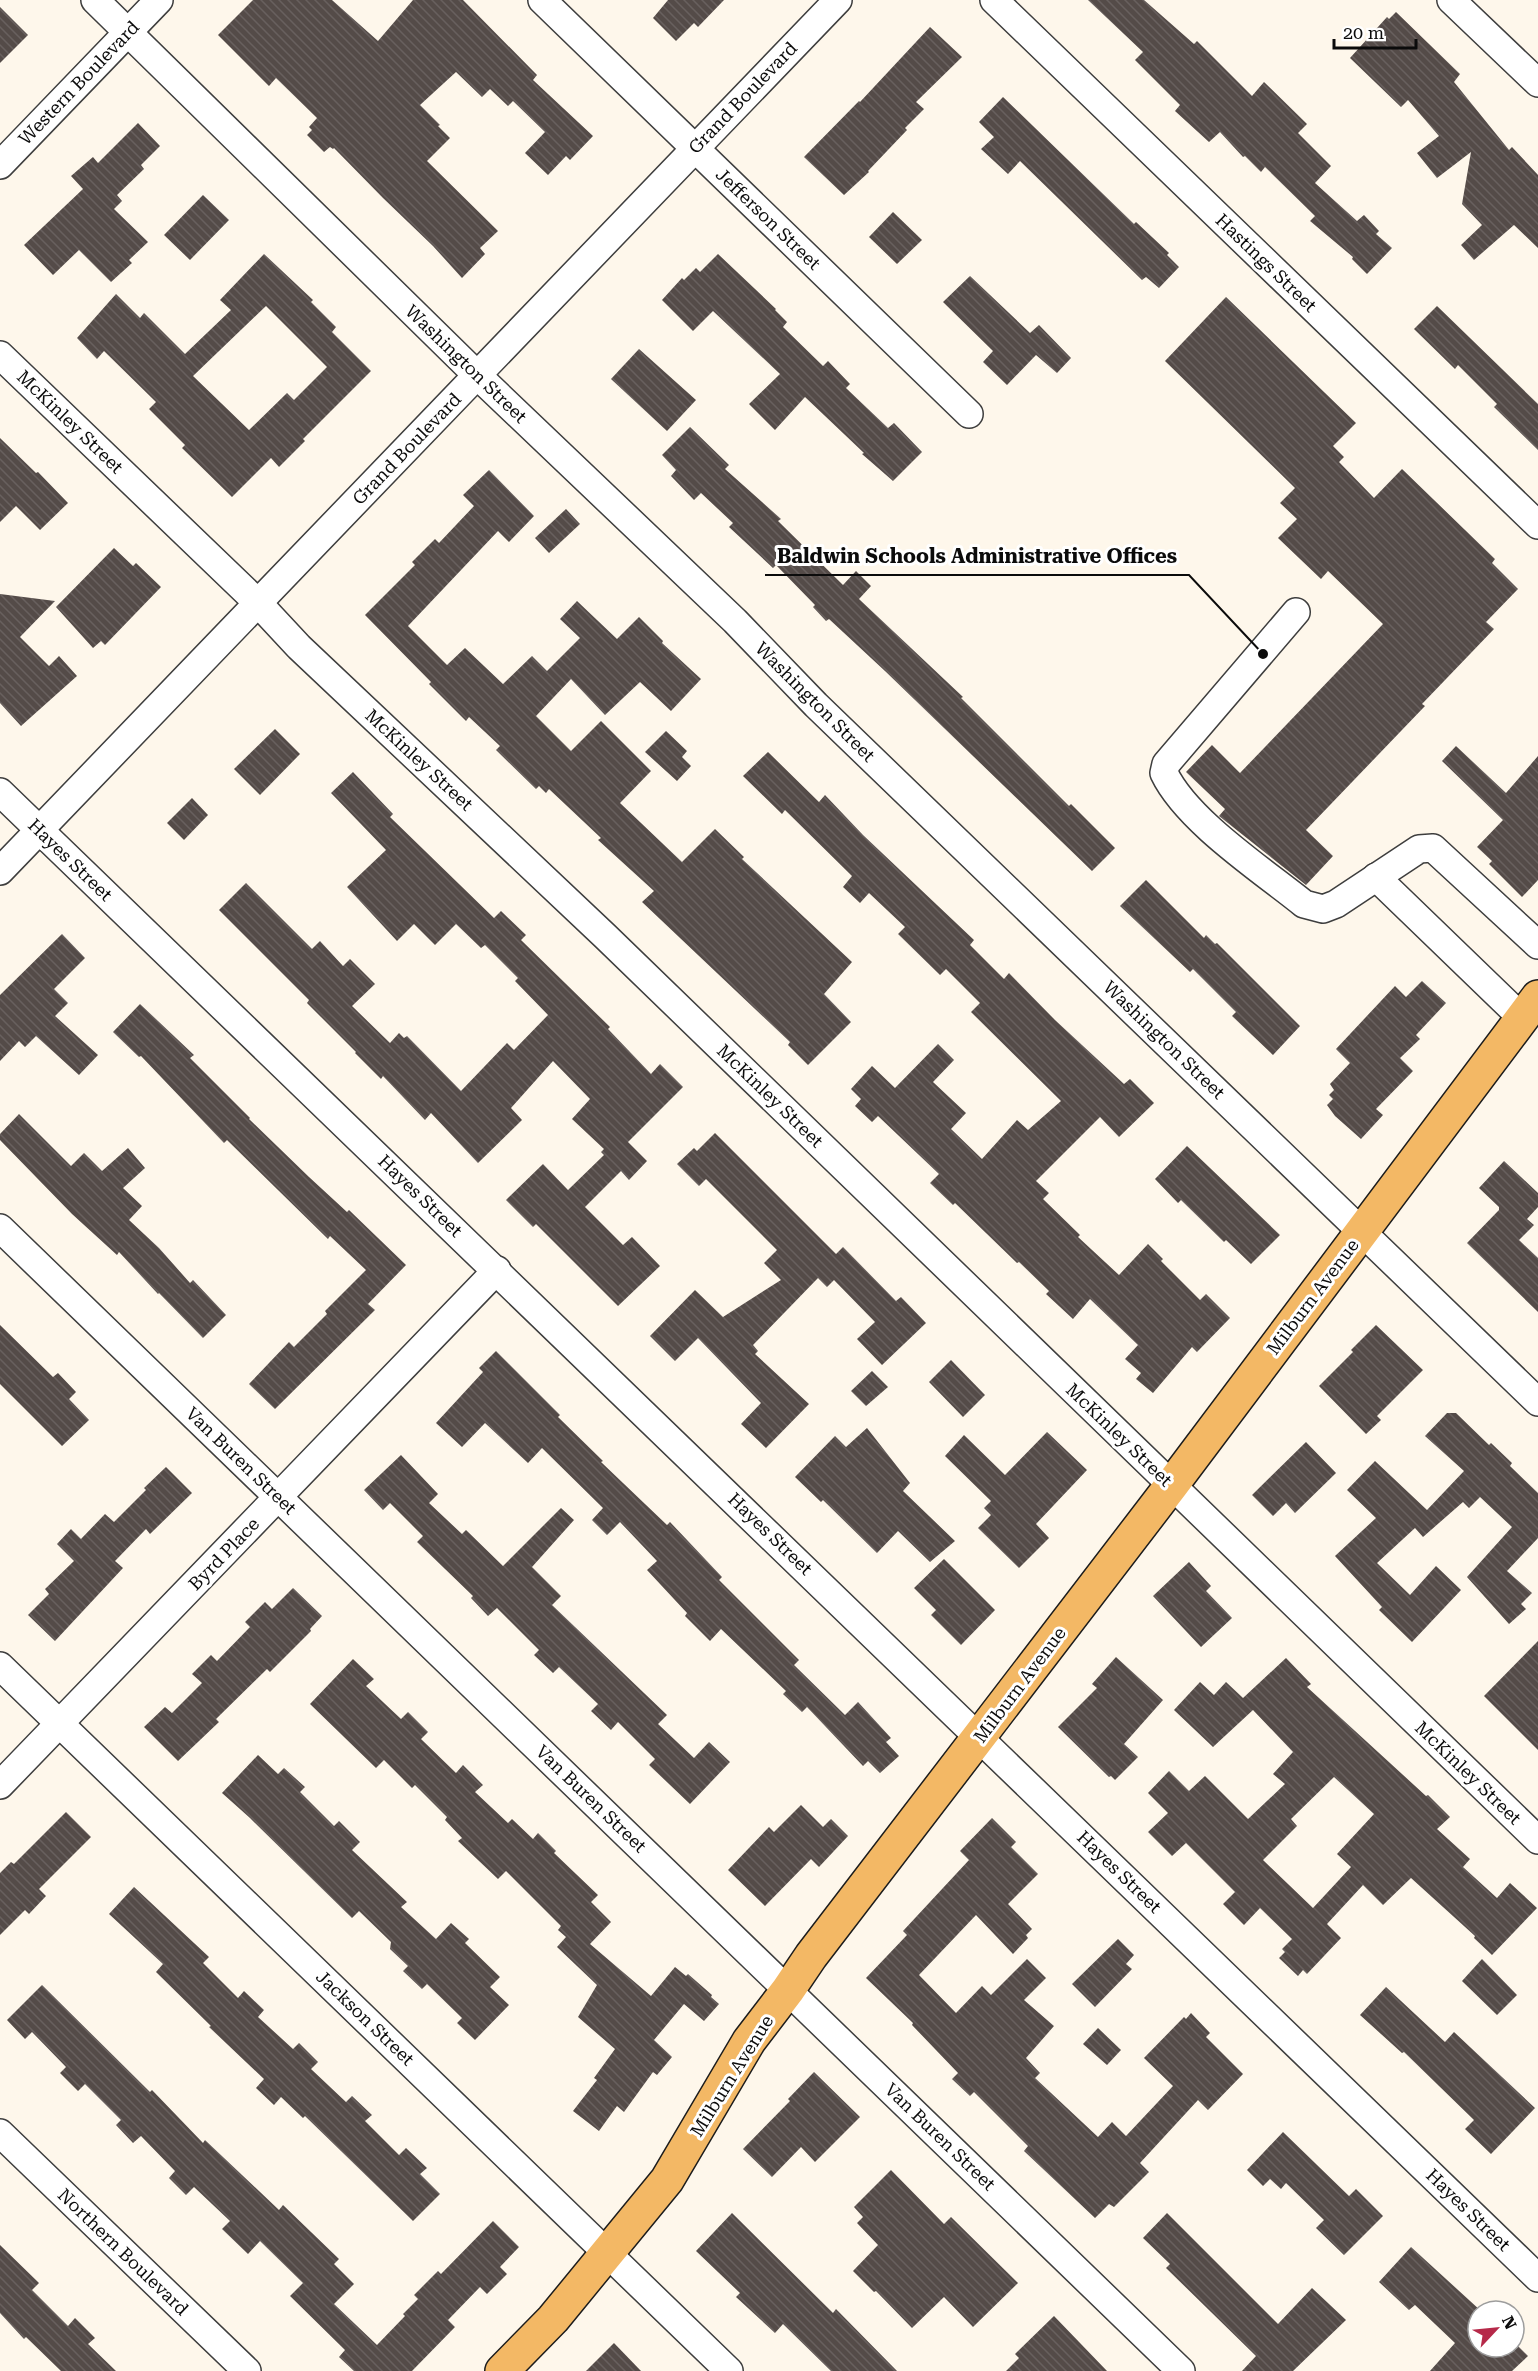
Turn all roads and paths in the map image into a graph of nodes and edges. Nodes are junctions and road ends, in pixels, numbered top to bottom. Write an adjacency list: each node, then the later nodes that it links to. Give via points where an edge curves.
1 (95, 0): 7 (street, Washington Street)
2 (159, 0): 7 (street, Western Boulevard)
3 (542, 0): 9 (street, Jefferson Street)
4 (838, 0): 9 (street, Grand Boulevard)
5 (994, 0): 14 (street, Hastings Street)
6 (1451, 0): 8 (street)
7 (128, 32): 10 (street, Western Boulevard); 12 (street, Washington Street)
8 (1538, 83)
9 (695, 148): 12 (street, Grand Boulevard); 13 (street, Jefferson Street)
10 (0, 165)
11 (0, 356): 15 (street, McKinley Street)
12 (478, 376): 15 (street, Grand Boulevard); 24 (street, Washington Street)
13 (969, 414)
14 (1538, 525)
15 (258, 603): 18 (street, Grand Boulevard); 27 (street, McKinley Street, via 299,647 605,936)
16 (1296, 612): 20 (street, via 1174,753 1164,773 1170,787 1202,822 1304,904 1323,909)
17 (0, 792): 18 (street, Hayes Street)
18 (39, 830): 19 (street, Grand Boulevard); 25 (street, Hayes Street)
19 (0, 871)
20 (1376, 877): 21 (street, via 1419,849 1433,848); 22 (street)
21 (1538, 945)
22 (1530, 1008): 24 (main road, Milburn Avenue)
23 (0, 1228): 28 (street, Van Buren Street)
24 (1362, 1231): 26 (street, Washington Street); 27 (main road, Milburn Avenue)
25 (497, 1270): 28 (street, Byrd Place); 31 (street, Hayes Street)
26 (1538, 1402)
27 (1171, 1486): 31 (main road, Milburn Avenue); 33 (street, McKinley Street)
28 (279, 1498): 30 (street, Byrd Place); 34 (street, Van Buren Street)
29 (0, 1666): 30 (street, Jackson Street)
30 (60, 1723): 32 (street, Byrd Place); 36 (street, Jackson Street)
31 (980, 1737): 34 (main road, Milburn Avenue); 37 (street, Hayes Street)
32 (0, 1785)
33 (1538, 1840)
34 (789, 1990): 36 (main road, Milburn Avenue, via 749,2042 667,2180); 41 (street, Van Buren Street)
35 (0, 2133): 38 (street, Northern Boulevard)
36 (608, 2253): 39 (main road, Milburn Avenue, via 553,2319); 40 (street, Jackson Street)
37 (1538, 2278)
38 (246, 2371)
39 (502, 2371)
40 (729, 2371)
41 (1181, 2371)

